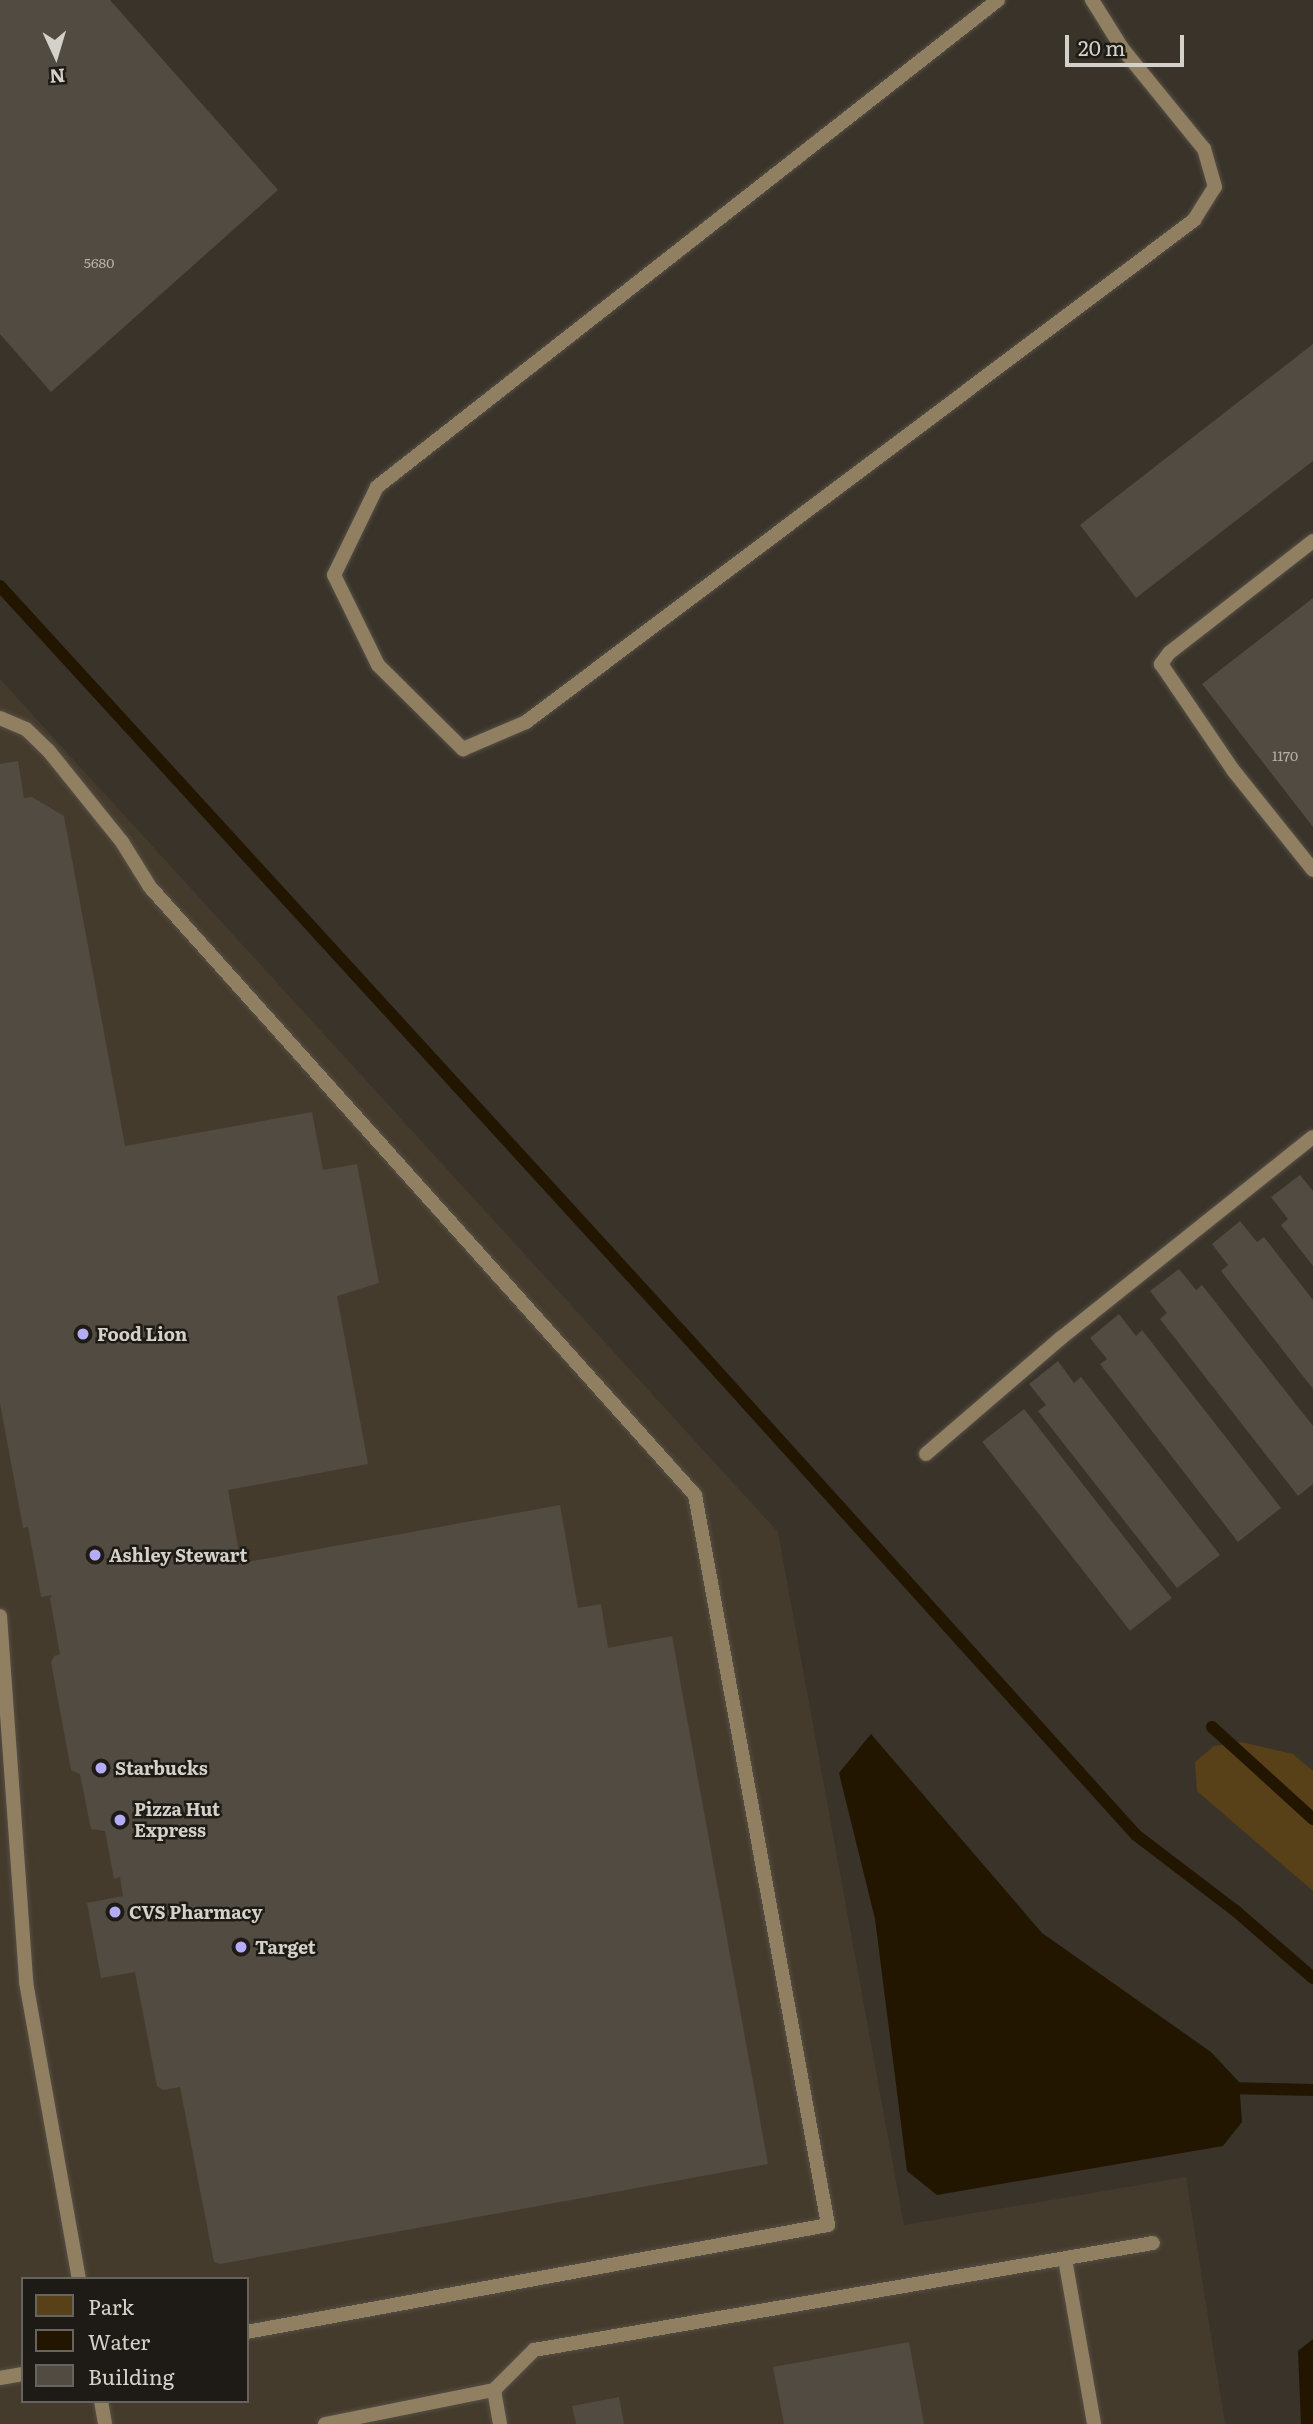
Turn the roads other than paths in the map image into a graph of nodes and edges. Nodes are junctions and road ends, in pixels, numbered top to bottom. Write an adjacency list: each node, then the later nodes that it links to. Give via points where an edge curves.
1 (998, 0): 2 (lane, via 377,487 334,575 378,665 463,748 526,722 1194,220 1215,187 1205,149 1122,48)
2 (1092, 0)
3 (1313, 541): 5 (lane, via 1169,653 1161,664 1234,771)
4 (0, 718): 12 (lane, via 26,729 48,750 122,842 150,887 695,1496 828,2225)
5 (1313, 870)
6 (1313, 1137): 7 (lane, via 1060,1338)
7 (926, 1454)
8 (0, 1616): 11 (lane, via 26,1982)
9 (1153, 2243): 10 (lane)
10 (1065, 2259): 15 (lane, via 534,2350); 20 (lane)
11 (79, 2277)
12 (248, 2332)
13 (21, 2374): 14 (lane)
14 (0, 2378)
15 (494, 2390): 18 (lane); 19 (lane)
16 (101, 2403): 17 (lane)
17 (105, 2424)
18 (325, 2424)
19 (500, 2424)
20 (1094, 2424)

